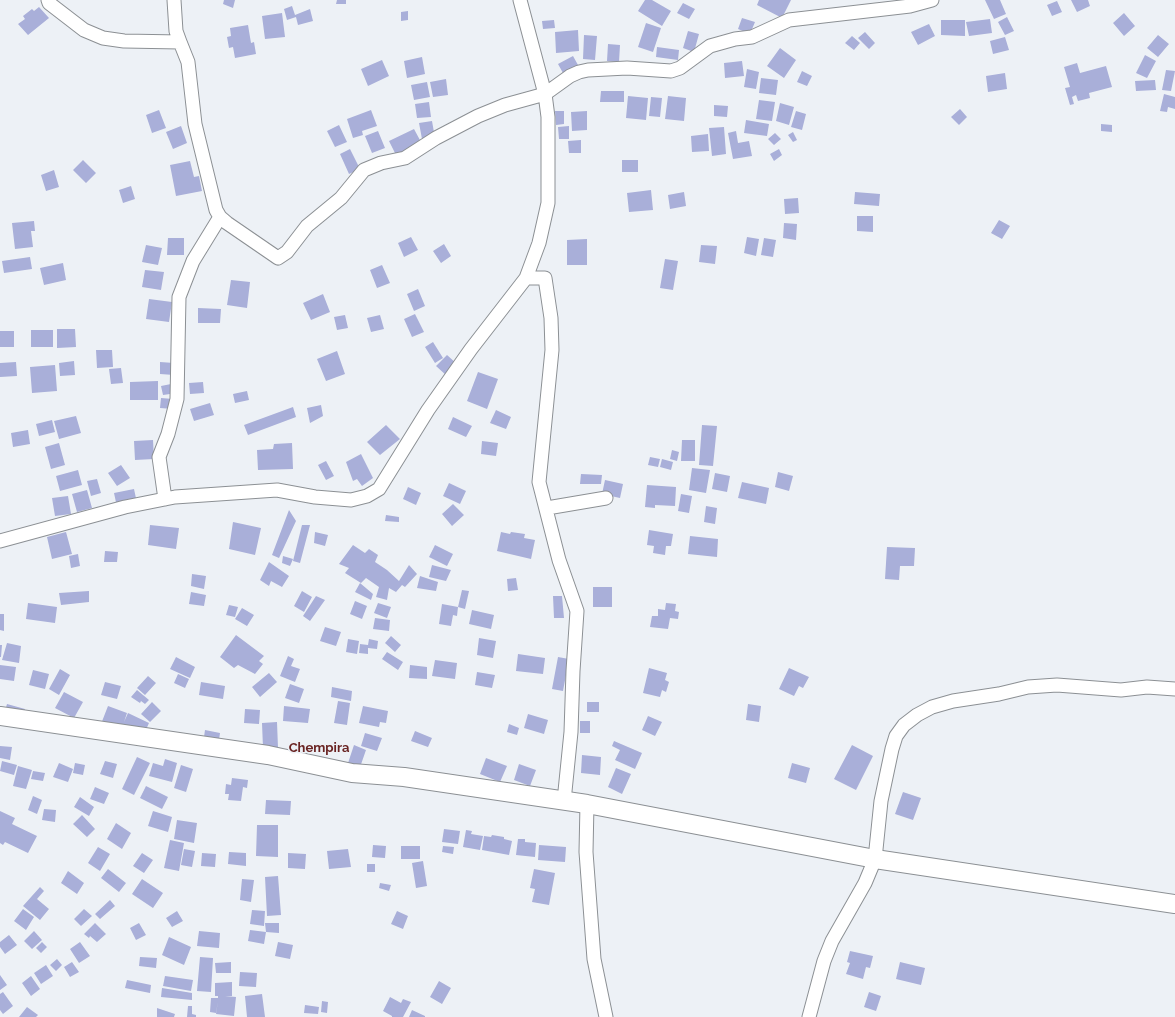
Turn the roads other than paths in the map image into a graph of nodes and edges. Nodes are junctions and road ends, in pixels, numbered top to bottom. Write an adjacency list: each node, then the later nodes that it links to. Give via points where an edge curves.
1 (48, 0): 5 (street, via 84,30 103,38)
2 (174, 0): 5 (street, via 176,31)
3 (520, 0): 6 (street)
4 (932, 0): 6 (street, via 910,6 789,20 756,36 710,46 680,68 671,71 627,68 588,70 570,76)
5 (180, 42): 7 (street, via 188,62 200,147)
6 (545, 94): 7 (street, via 505,105 478,116 436,138 409,156 364,170 341,198 307,226 287,252 279,258); 8 (street, via 549,139 548,203 539,243)
7 (220, 217): 10 (street, via 193,261 179,297 178,399 159,457)
8 (526, 278): 10 (street, via 428,410 379,490 374,494 351,500 277,490); 11 (street, via 545,278 551,318 550,381 539,470 542,494)
9 (606, 498): 11 (street)
10 (165, 499): 12 (street)
11 (547, 508): 15 (street, via 559,560 577,610 571,732)
12 (0, 541)
13 (1175, 689): 17 (street, via 1147,687 1121,690 1057,685 1028,687 953,701 932,707 917,715 904,725 896,736 892,749 881,801)
14 (0, 716): 15 (street, via 268,755 352,773 404,777)
15 (564, 801): 16 (street)
16 (587, 804): 17 (street); 19 (street, via 586,852 594,959)
17 (875, 859): 18 (street); 20 (street, via 865,883 832,941 824,961)
18 (1175, 904)
19 (606, 1017)
20 (810, 1017)

